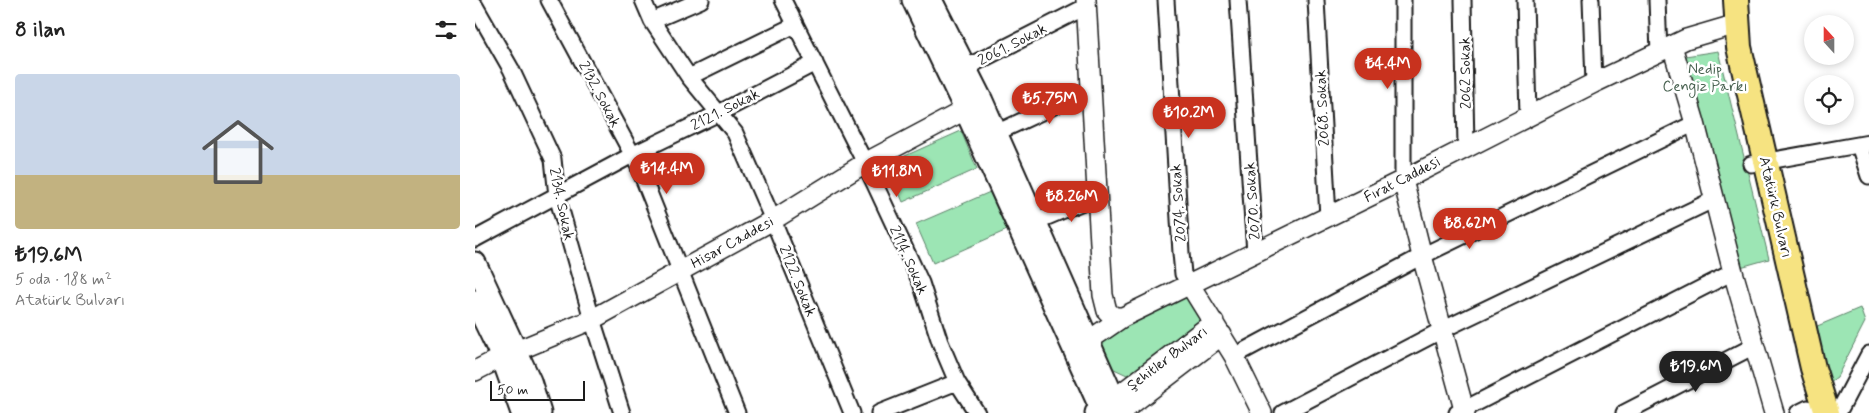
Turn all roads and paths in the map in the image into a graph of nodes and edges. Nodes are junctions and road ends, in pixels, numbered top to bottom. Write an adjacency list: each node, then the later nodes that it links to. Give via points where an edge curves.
1 (549, 0): 35 (street, 2132. Sokak)
2 (643, 0): 19 (street, 2122. Sokak)
3 (701, 0): 19 (street)
4 (783, 0): 20 (street, 2114. Sokak)
5 (913, 0): 28 (main road)
6 (931, 0): 24 (main road)
7 (1166, 0): 52 (street, 2074. Sokak, via 1181,253 1183,274)
8 (1238, 0): 47 (street, 2070. Sokak)
9 (1316, 0): 43 (street, 2068. Sokak)
10 (1403, 0): 39 (street)
11 (1463, 0): 34 (street, 2062 Sokak)
12 (1525, 0): 30 (street)
13 (1591, 0): 26 (street)
14 (1657, 0): 22 (street)
15 (1722, 0): 21 (main road)
16 (1736, 0): 21 (main road, Atatürk Bulvarı)
17 (1087, 3): 24 (street, 2061. Sokak); 27 (street)
18 (475, 6): 40 (street, 2134. Sokak, via 511,69 553,159)
19 (652, 21): 25 (street, 2122. Sokak)
20 (795, 25): 23 (street, 2114. Sokak); 25 (street)
21 (1729, 26): 22 (street, Fırat Caddesi); 36 (main road, Atatürk Bulvarı, via 1725,50)
22 (1665, 49): 26 (street, Fırat Caddesi); 31 (street)
23 (815, 63): 29 (street, 2121. Sokak); 37 (street, 2114. Sokak)
24 (965, 68): 28 (main road)
25 (689, 77): 29 (street, 2122. Sokak)
26 (1593, 83): 30 (street, Fırat Caddesi)
27 (1091, 90): 32 (street); 41 (street)
28 (974, 105): 32 (main road); 37 (street, Hisar Caddesi); 58 (main road)
29 (719, 113): 35 (street, 2121. Sokak); 44 (street, 2122. Sokak, via 735,133)
30 (1528, 116): 34 (street, Fırat Caddesi)
31 (1695, 123): 42 (street); 48 (street)
32 (996, 133): 45 (main road)
33 (1864, 144): 36 (street); 38 (street)
34 (1466, 146): 39 (street, Fırat Caddesi)
35 (633, 155): 40 (street, 2121. Sokak); 50 (street, 2132. Sokak)
36 (1758, 162): 67 (main road, Atatürk Bulvarı, via 1813,368)
37 (865, 163): 44 (street, Hisar Caddesi); 64 (street, 2114. Sokak, via 921,283)
38 (1869, 176)
39 (1403, 180): 43 (street, Fırat Caddesi); 48 (street)
40 (557, 196): 46 (street, 2121. Sokak); 55 (street, 2134. Sokak)
41 (1097, 196): 45 (street); 54 (street, via 1103,296 1107,311 1114,317)
42 (1715, 199): 51 (street); 57 (street)
43 (1327, 217): 47 (street, Fırat Caddesi)
44 (773, 220): 50 (street, Hisar Caddesi); 72 (street, 2122. Sokak)
45 (1035, 222): 58 (main road)
46 (475, 239)
47 (1255, 253): 52 (street, Fırat Caddesi)
48 (1422, 256): 57 (street); 62 (street)
49 (475, 263): 60 (main road)
50 (680, 270): 55 (street, Hisar Caddesi); 71 (street, 2132. Sokak)
51 (1733, 272): 59 (street); 66 (street)
52 (1190, 285): 54 (street, Fırat Caddesi); 56 (street)
53 (476, 305): 60 (main road)
54 (1123, 317): 58 (street, Fırat Caddesi)
55 (592, 319): 60 (street, Hisar Caddesi); 70 (street, 2134. Sokak)
56 (1218, 329): 62 (street); 65 (street, Şehitler Bulvarı)
57 (1442, 330): 66 (street); 76 (street)
58 (1081, 344): 65 (main road)
59 (1754, 346): 77 (street); 78 (street)
60 (509, 354): 63 (street, Hisar Caddesi); 68 (main road); 69 (main road, via 530,381)
61 (1869, 354): 79 (street)
62 (1234, 356): 75 (street)
63 (475, 371)
64 (957, 382): 73 (street); 74 (street, 2114. Sokak)
65 (1109, 410)
66 (1462, 412)
67 (1810, 412)
68 (522, 413)
69 (540, 413)
70 (622, 413)
71 (737, 413)
72 (852, 413)
73 (879, 413)
74 (977, 413)
75 (1262, 413)
76 (1283, 413)
77 (1624, 413)
78 (1774, 413)
79 (1838, 413)

